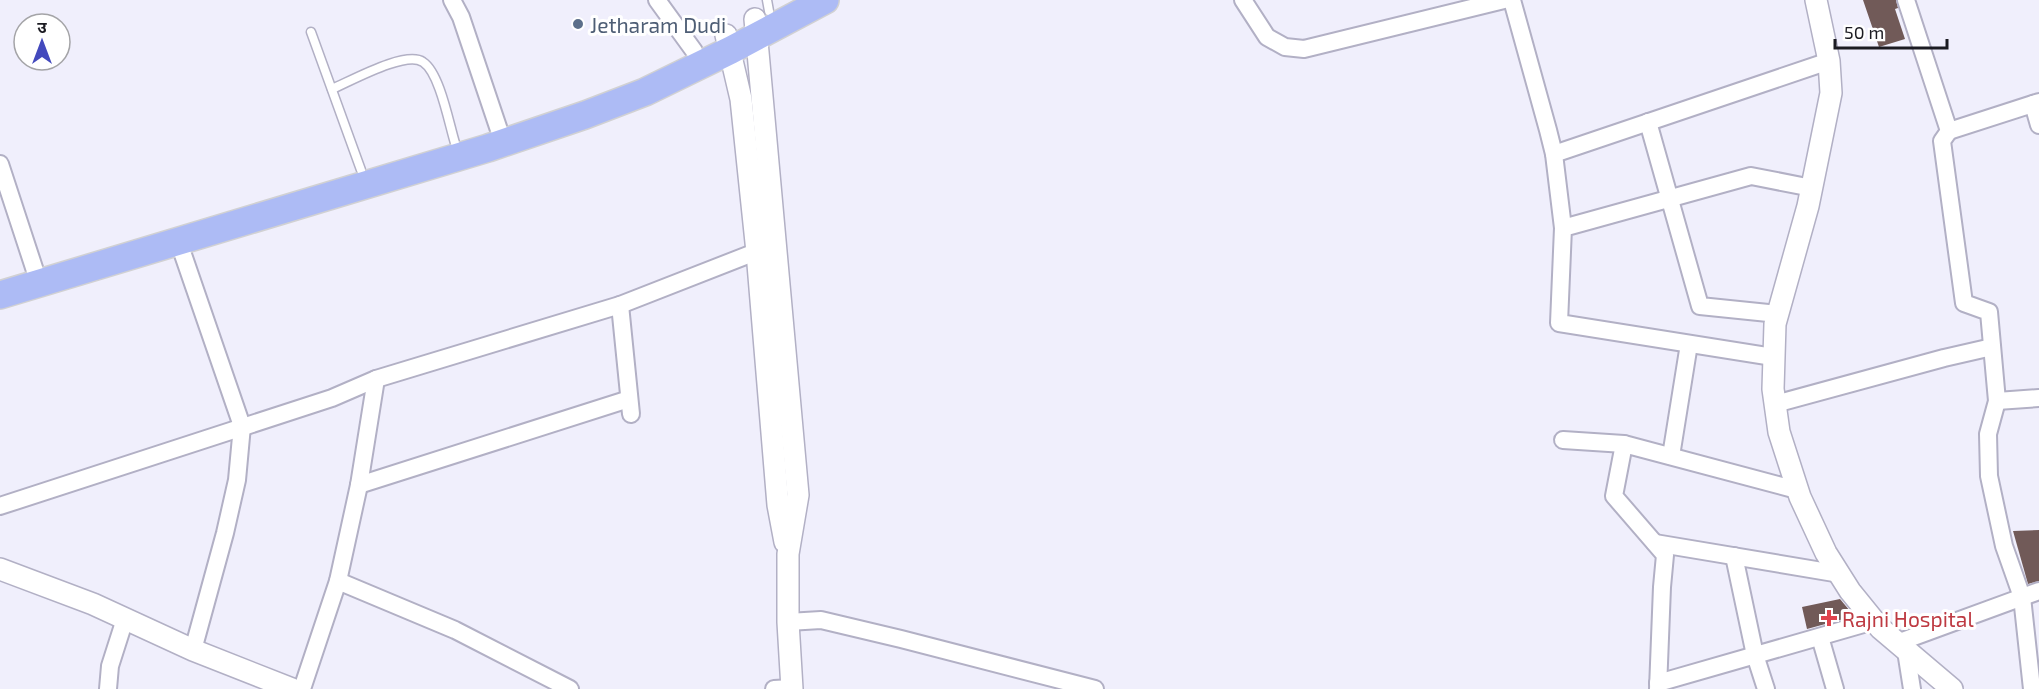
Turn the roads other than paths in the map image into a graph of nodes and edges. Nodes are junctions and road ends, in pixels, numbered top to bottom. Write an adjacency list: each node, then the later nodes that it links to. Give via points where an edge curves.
1 (452, 0): 18 (street)
2 (657, 0): 12 (street)
3 (825, 0): 9 (main road)
4 (1243, 0): 5 (street, via 1267,37 1285,47 1304,49)
5 (1504, 0)
6 (1512, 0): 21 (street)
7 (1816, 0): 13 (street)
8 (1906, 0): 19 (street)
9 (768, 13): 11 (main road); 28 (street)
10 (311, 32): 14 (lane)
11 (728, 43): 12 (main road); 27 (main road, via 645,92 585,115 488,148); 28 (street)
12 (694, 51): 18 (main road, via 646,74)
13 (1829, 61): 16 (street); 24 (street, via 1831,93)
14 (332, 89): 20 (lane, via 404,59 423,61 438,85); 23 (lane)
15 (2036, 103): 17 (street); 19 (street)
16 (1648, 122): 21 (street); 25 (street)
17 (2039, 125)
18 (499, 130): 20 (main road)
19 (1949, 131): 35 (street, via 1942,141 1964,303 1989,312)
20 (455, 143): 23 (main road)
21 (1554, 154): 26 (street)
22 (0, 164): 29 (street)
23 (361, 170): 29 (main road)
24 (1812, 188): 25 (street, via 1751,176); 33 (street)
25 (1671, 200): 26 (street); 33 (street, via 1700,306)
26 (1563, 228): 34 (street, via 1559,323)
27 (178, 240): 29 (main road); 41 (street)
28 (766, 248): 32 (street); 57 (street, via 778,505 788,554)
29 (36, 275): 30 (main road); 31 (main road)
30 (0, 277)
31 (0, 295)
32 (620, 305): 37 (street); 45 (street, via 630,407)
33 (1778, 314): 36 (street)
34 (1689, 344): 36 (street); 44 (street)
35 (1992, 347): 39 (street); 40 (street)
36 (1773, 357): 40 (street)
37 (375, 380): 41 (street, via 333,398); 45 (street)
38 (2039, 398): 39 (street)
39 (1997, 401): 54 (street, via 1988,434 1989,476 2004,546)
40 (1775, 404): 46 (street, via 1779,432)
41 (242, 426): 47 (street); 60 (street, via 237,480)
42 (1563, 440): 43 (street)
43 (1624, 444): 44 (street); 48 (street, via 1614,496)
44 (1671, 456): 46 (street)
45 (359, 485): 52 (street)
46 (1797, 490): 51 (street, via 1826,554)
47 (0, 506)
48 (1655, 543): 49 (street); 62 (street, via 1665,555)
49 (1734, 556): 51 (street); 61 (street)
50 (0, 569): 55 (street)
51 (1840, 574): 56 (street)
52 (338, 581): 66 (street); 67 (street, via 455,630)
53 (2039, 591): 54 (street)
54 (2022, 597): 59 (street); 73 (street)
55 (125, 619): 60 (street); 64 (street, via 110,666)
56 (1874, 621): 58 (street); 59 (street)
57 (788, 622): 63 (street); 68 (street, via 821,620)
58 (1820, 637): 61 (street); 70 (street)
59 (1902, 647): 71 (street); 72 (street)
60 (193, 650): 65 (street)
61 (1755, 655): 62 (street); 69 (street)
62 (1658, 686)
63 (786, 688)
64 (108, 689)
65 (292, 689)
66 (302, 689)
67 (570, 689)
68 (1095, 689)
69 (1766, 689)
70 (1835, 689)
71 (1912, 689)
72 (1952, 689)
73 (2032, 689)

